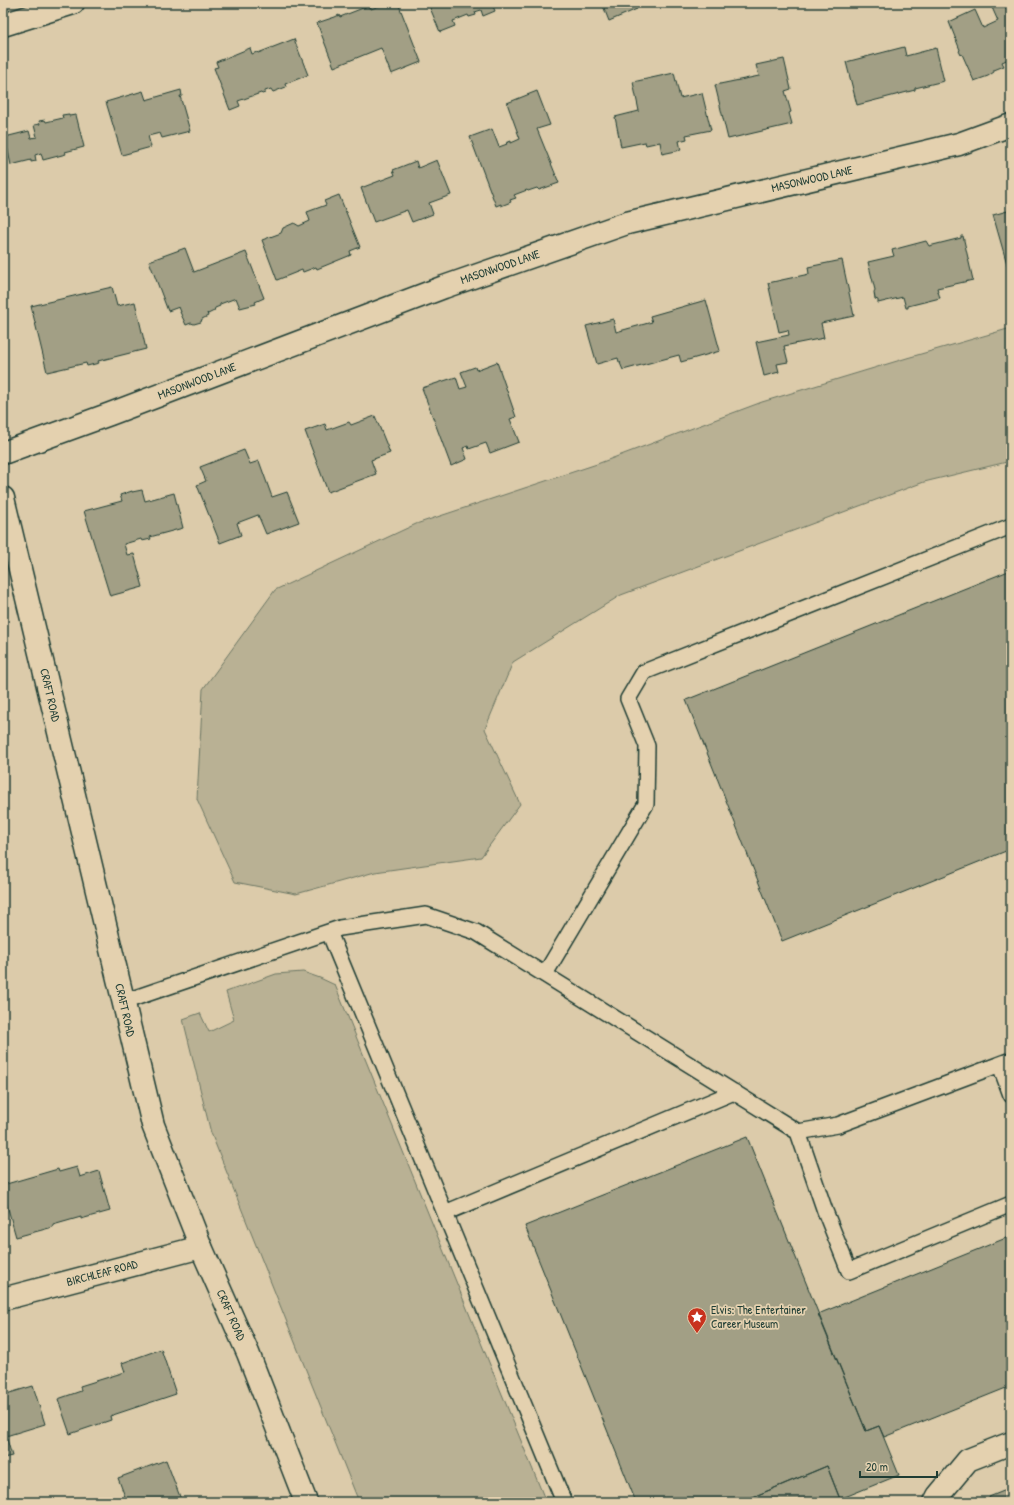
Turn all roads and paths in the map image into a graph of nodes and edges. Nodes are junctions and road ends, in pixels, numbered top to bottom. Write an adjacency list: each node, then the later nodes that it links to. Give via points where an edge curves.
1 (73, 3): 2 (street)
2 (3, 25)
3 (1011, 125): 4 (street, MASONWOOD LANE, via 959,144 627,224 444,287)
4 (3, 453)
5 (3, 498): 9 (street, CRAFT ROAD)
6 (1011, 526): 8 (lane, via 644,672 628,699 647,746 646,804)
7 (329, 932): 8 (lane, via 340,928 426,915 476,932); 9 (lane); 15 (lane)
8 (544, 974): 11 (lane)
9 (123, 1002): 16 (street, CRAFT ROAD, via 153,1125)
10 (1005, 1062): 12 (lane); 13 (lane, via 838,1125)
11 (734, 1092): 13 (lane); 15 (lane)
12 (1011, 1095)
13 (798, 1132): 14 (lane, via 849,1271)
14 (1011, 1204)
15 (445, 1213): 20 (lane)
16 (201, 1248): 17 (street, BIRCHLEAF ROAD); 19 (street, CRAFT ROAD, via 248,1353)
17 (3, 1299)
18 (1011, 1443): 21 (street, via 968,1460)
19 (306, 1502)
20 (564, 1502)
21 (935, 1502)

